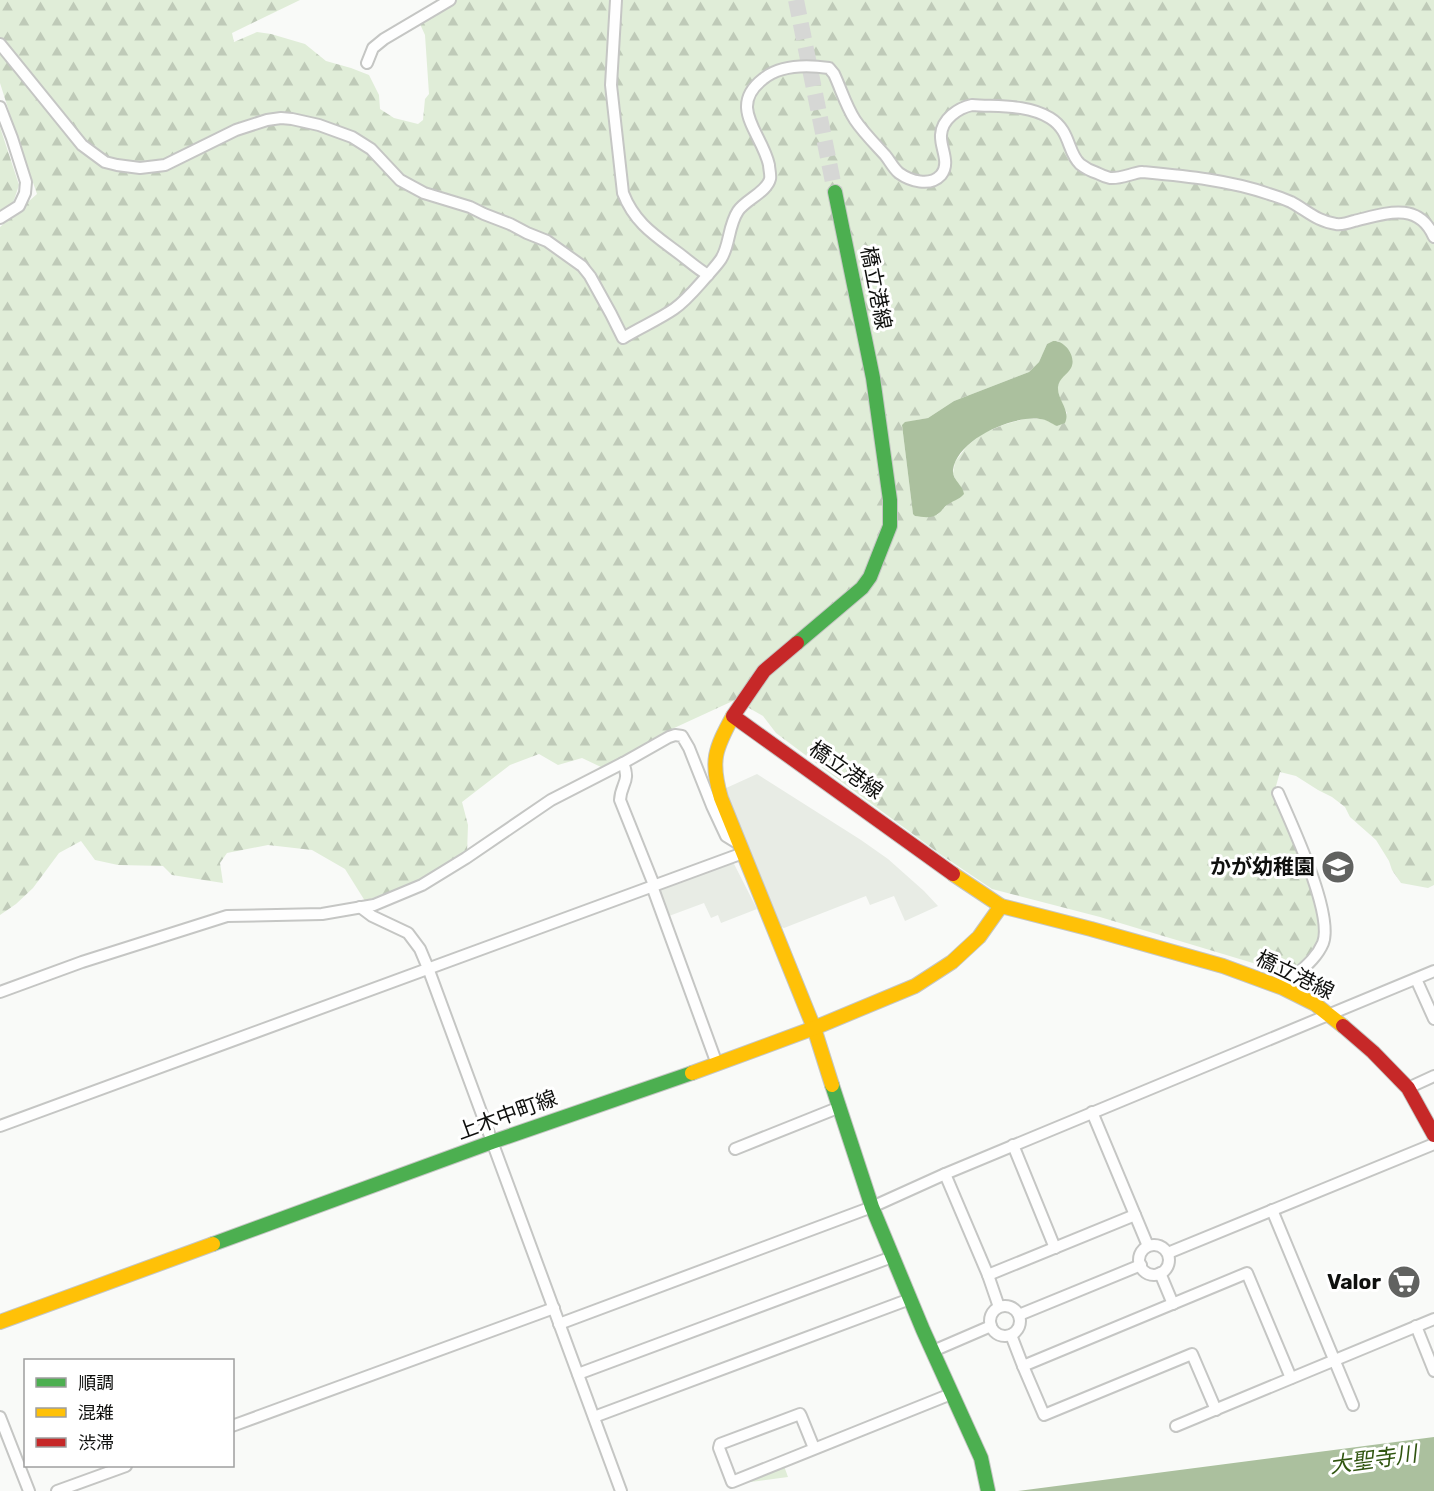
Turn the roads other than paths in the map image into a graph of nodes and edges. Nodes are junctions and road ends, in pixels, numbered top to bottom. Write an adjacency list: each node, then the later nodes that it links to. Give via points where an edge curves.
1 (450, 0): 4 (street, via 384,39 373,48)
2 (616, 0): 9 (street, via 611,85 623,193 633,214 651,234)
3 (0, 44): 9 (street, via 82,144 105,162 140,168 165,165 236,130 281,118 319,125 352,137 371,149 399,180 547,241 582,266 623,338 675,308)
4 (367, 63)
5 (0, 107): 7 (street, via 26,182 19,206)
6 (835, 192): 10 (main road, 橋立港線, via 873,378 890,526 862,588 764,671)
7 (0, 218)
8 (1434, 237): 9 (street, via 1427,223 1410,213 1329,223 1284,199 1250,188 1142,172 1102,176 1080,164 1064,131 1053,120 1035,110 1021,108 972,105 950,116 941,135 945,167 934,180 914,181 897,171 856,121 829,68 818,66 773,73 759,82 747,101 746,109 767,156 770,179 739,209 722,257)
9 (708, 275)
10 (733, 716): 13 (main road, via 717,747 714,773); 15 (main road, 橋立港線)
11 (623, 763): 13 (street, via 669,737 682,736 726,836); 14 (street, via 627,776 620,800); 16 (street, via 551,800 422,885)
12 (1278, 793): 20 (street, via 1321,904 1325,931 1317,955)
13 (741, 848): 14 (street); 24 (main road)
14 (653, 886): 17 (street); 25 (street)
15 (1001, 906): 20 (main road, 橋立港線, via 1196,958); 24 (main road, 上木中町線, via 979,937 933,976)
16 (360, 907): 17 (street, via 408,933); 21 (street, via 322,914 227,916)
17 (428, 968): 30 (street); 32 (street)
18 (1434, 971): 19 (street)
19 (1416, 979): 22 (street); 23 (street)
20 (1283, 988): 22 (main road, 橋立港線)
21 (0, 992)
22 (1329, 1014): 27 (main road, 橋立港線); 29 (street)
23 (1434, 1019)
24 (814, 1028): 25 (main road, 上木中町線); 28 (main road)
25 (717, 1064): 32 (main road, 上木中町線)
26 (1434, 1076): 27 (street)
27 (1408, 1088): 31 (main road, 橋立港線)
28 (840, 1107): 35 (street); 37 (main road)
29 (1092, 1112): 34 (street); 39 (street)
30 (0, 1126)
31 (1434, 1135)
32 (492, 1142): 50 (street); 53 (main road, 上木中町線)
33 (1434, 1144): 38 (street)
34 (1013, 1145): 36 (street); 41 (street)
35 (735, 1149)
36 (945, 1174): 37 (street); 46 (street)
37 (872, 1207): 43 (main road); 54 (street)
38 (1272, 1210): 42 (street); 59 (street)
39 (1135, 1215): 40 (street); 41 (street)
40 (1148, 1246): 42 (street, via 1161,1246); 44 (street, via 1140,1256)
41 (1055, 1248): 46 (street)
42 (1168, 1254): 45 (street, via 1167,1267)
43 (892, 1257): 47 (main road); 62 (street)
44 (1141, 1265): 45 (street, via 1151,1274); 51 (street)
45 (1160, 1273): 48 (street)
46 (988, 1275): 49 (street)
47 (910, 1299): 58 (main road); 68 (street)
48 (1173, 1304): 60 (street); 63 (street, via 1247,1273)
49 (999, 1307): 51 (street, via 1007,1305); 55 (street, via 993,1311)
50 (554, 1308): 54 (street); 69 (street)
51 (1020, 1314): 57 (street, via 1018,1329)
52 (1434, 1319): 56 (street)
53 (0, 1322)
54 (560, 1324): 62 (street)
55 (991, 1326): 57 (street, via 997,1334); 58 (street)
56 (1416, 1326): 59 (street); 61 (street)
57 (1011, 1335): 60 (street)
58 (933, 1351): 64 (main road)
59 (1334, 1360): 63 (street); 65 (street)
60 (1023, 1366): 66 (street, via 1044,1415 1192,1354)
61 (1434, 1371)
62 (578, 1374): 68 (street)
63 (1290, 1378): 66 (street)
64 (951, 1394): 71 (street); 76 (main road, via 981,1458)
65 (1353, 1405)
66 (1216, 1410): 70 (street)
67 (0, 1417): 73 (street)
68 (594, 1417): 75 (street)
69 (234, 1425)
70 (1176, 1426)
71 (814, 1448): 71 (street, via 732,1482 719,1448 720,1444 800,1414)
72 (123, 1467): 74 (street)
73 (28, 1491)
74 (57, 1491)
75 (621, 1491)
76 (988, 1491)

